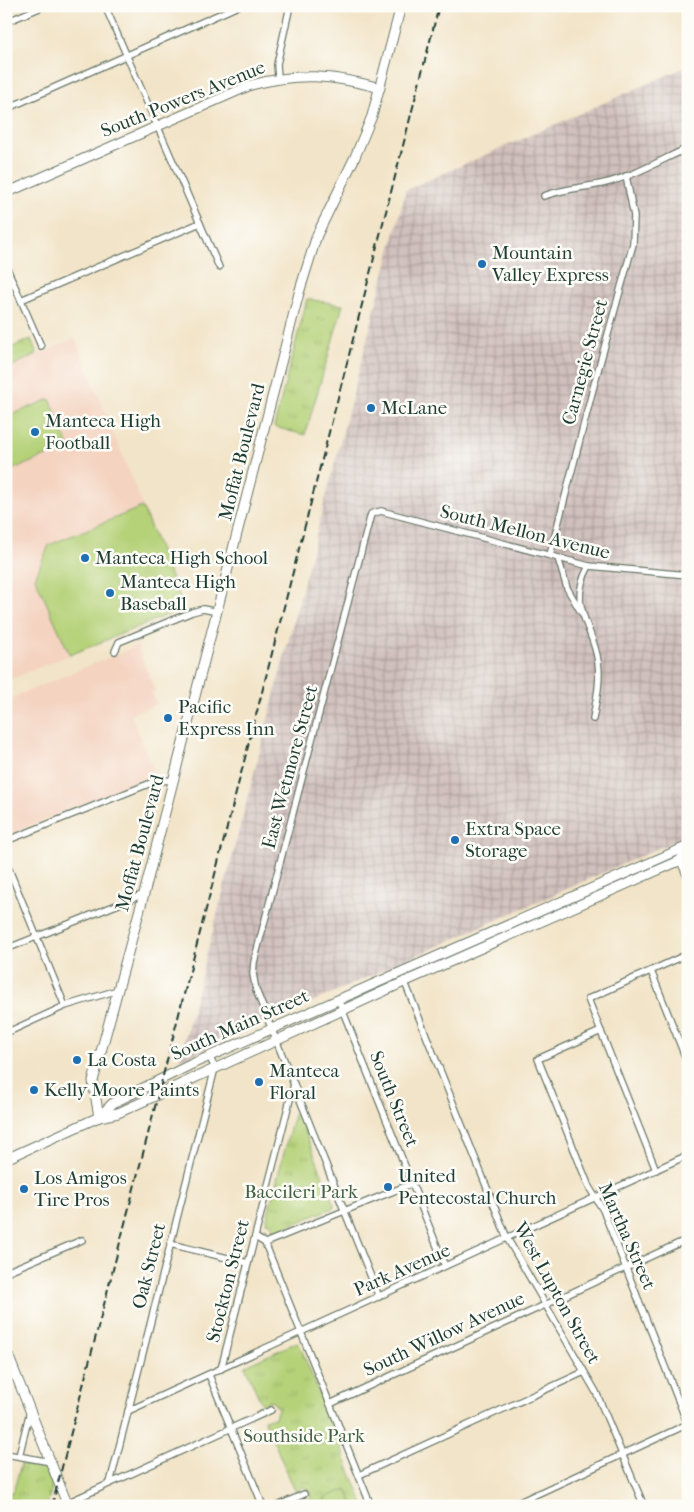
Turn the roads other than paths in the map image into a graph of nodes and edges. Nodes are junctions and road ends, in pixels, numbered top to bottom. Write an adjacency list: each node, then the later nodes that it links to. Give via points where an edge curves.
1 (44, 6): 6 (street)
2 (106, 6): 7 (street)
3 (238, 6): 7 (street)
4 (290, 6): 8 (street, via 277,64)
5 (401, 6): 9 (main road, Moffat Boulevard)
6 (6, 22)
7 (126, 57): 10 (street); 11 (street)
8 (278, 77): 9 (main road, South Powers Avenue, via 330,76); 11 (main road, South Powers Avenue, via 251,85)
9 (380, 88): 26 (main road, Moffat Boulevard, via 355,157 317,235 299,293)
10 (6, 109)
11 (157, 125): 14 (main road, South Powers Avenue); 16 (street)
12 (688, 148): 13 (street)
13 (626, 176): 15 (street); 22 (street, Carnegie Street, via 634,216 633,244)
14 (6, 193)
15 (544, 196)
16 (200, 223): 18 (street); 19 (street)
17 (6, 266): 19 (street)
18 (219, 268)
19 (21, 300): 20 (street)
20 (41, 346)
21 (386, 512): 22 (street, South Mellon Avenue); 50 (street, East Wetmore Street, via 373,512 368,521 254,962 256,990)
22 (550, 556): 23 (street, South Mellon Avenue)
23 (558, 558): 24 (street, South Mellon Avenue); 27 (street, via 567,588)
24 (589, 566): 25 (street, South Mellon Avenue); 27 (street, via 582,586)
25 (688, 574)
26 (218, 612): 28 (street, via 203,609 192,612 119,642); 30 (main road, Moffat Boulevard)
27 (580, 612): 29 (street, via 598,662)
28 (115, 651)
29 (593, 719)
30 (174, 780): 31 (street, via 156,781); 37 (main road, Moffat Boulevard)
31 (6, 841)
32 (688, 846): 38 (main road, South Main Street)
33 (688, 852): 34 (main road)
34 (685, 858): 36 (main road); 39 (main road, South Main Street)
35 (6, 862): 40 (street)
36 (688, 875)
37 (144, 894): 40 (street); 46 (main road, Moffat Boulevard)
38 (551, 906): 39 (main road); 44 (main road, South Main Street)
39 (555, 917): 45 (main road, South Main Street)
40 (37, 936): 41 (street); 48 (street)
41 (6, 948)
42 (688, 954): 43 (street)
43 (651, 971): 51 (street, via 588,999); 55 (street)
44 (400, 972): 45 (street); 47 (main road, South Main Street)
45 (404, 982): 49 (main road, South Main Street); 66 (street, West Lupton Street)
46 (118, 990): 48 (street); 58 (main road, Moffat Boulevard, via 93,1081)
47 (338, 999): 49 (street, South Street); 50 (main road, South Main Street)
48 (65, 1006): 52 (street)
49 (343, 1010): 53 (main road, South Main Street); 62 (street, South Street)
50 (272, 1028): 53 (street, East Wetmore Street); 54 (main road, South Main Street)
51 (601, 1031): 61 (street); 63 (street, Martha Street, via 538,1059)
52 (6, 1033)
53 (277, 1040): 56 (main road, South Main Street); 57 (street, East Wetmore Street)
54 (209, 1056): 56 (street); 58 (main road, South Main Street, via 113,1103)
55 (688, 1064)
56 (215, 1068): 58 (main road, South Main Street, via 118,1113); 70 (street, Oak Street)
57 (294, 1084): 64 (street, East Wetmore Street); 65 (street, Stockton Street)
58 (99, 1117): 60 (main road, South Main Street)
59 (688, 1155): 61 (street, Park Avenue)
60 (6, 1159)
61 (656, 1170): 63 (street, Park Avenue)
62 (411, 1184): 64 (street); 72 (street, South Street)
63 (595, 1198): 66 (street, Park Avenue); 73 (street, Martha Street)
64 (345, 1211): 69 (street); 75 (street, East Wetmore Street)
65 (255, 1237): 69 (street); 71 (street, Stockton Street)
66 (507, 1238): 72 (street, Park Avenue); 76 (street, West Lupton Street)
67 (688, 1239): 73 (street, South Willow Avenue)
68 (82, 1240): 74 (street)
69 (266, 1243): 77 (street)
70 (170, 1244): 71 (street); 87 (street, Oak Street)
71 (248, 1263): 79 (street, Stockton Street)
72 (445, 1266): 75 (street, Park Avenue)
73 (626, 1268): 76 (street, South Willow Avenue); 88 (street, Martha Street)
74 (6, 1272)
75 (379, 1297): 77 (street, Park Avenue)
76 (544, 1304): 80 (street, West Lupton Street); 84 (street, South Willow Avenue)
77 (302, 1332): 79 (street, Park Avenue); 84 (street)
78 (6, 1350): 82 (main road)
79 (221, 1369): 81 (street, Park Avenue)
80 (584, 1372): 91 (street, West Lupton Street, via 606,1412); 94 (street)
81 (210, 1374): 87 (street, Park Avenue); 89 (street)
82 (16, 1375): 83 (street); 85 (main road)
83 (6, 1379)
84 (330, 1404): 94 (street)
85 (30, 1408): 92 (street); 93 (main road)
86 (271, 1410): 89 (street)
87 (128, 1411): 95 (street, Oak Street)
88 (688, 1425): 91 (street)
89 (231, 1428): 95 (street); 98 (street)
90 (6, 1454): 92 (street)
91 (622, 1454): 101 (street); 102 (street, West Lupton Street)
92 (20, 1456): 93 (street)
93 (51, 1462): 97 (main road)
94 (359, 1475): 100 (street)
95 (110, 1483): 97 (street)
96 (304, 1494): 99 (street)
97 (68, 1504)
98 (263, 1506)
99 (278, 1506)
100 (371, 1506)
101 (511, 1506)
102 (644, 1506)

